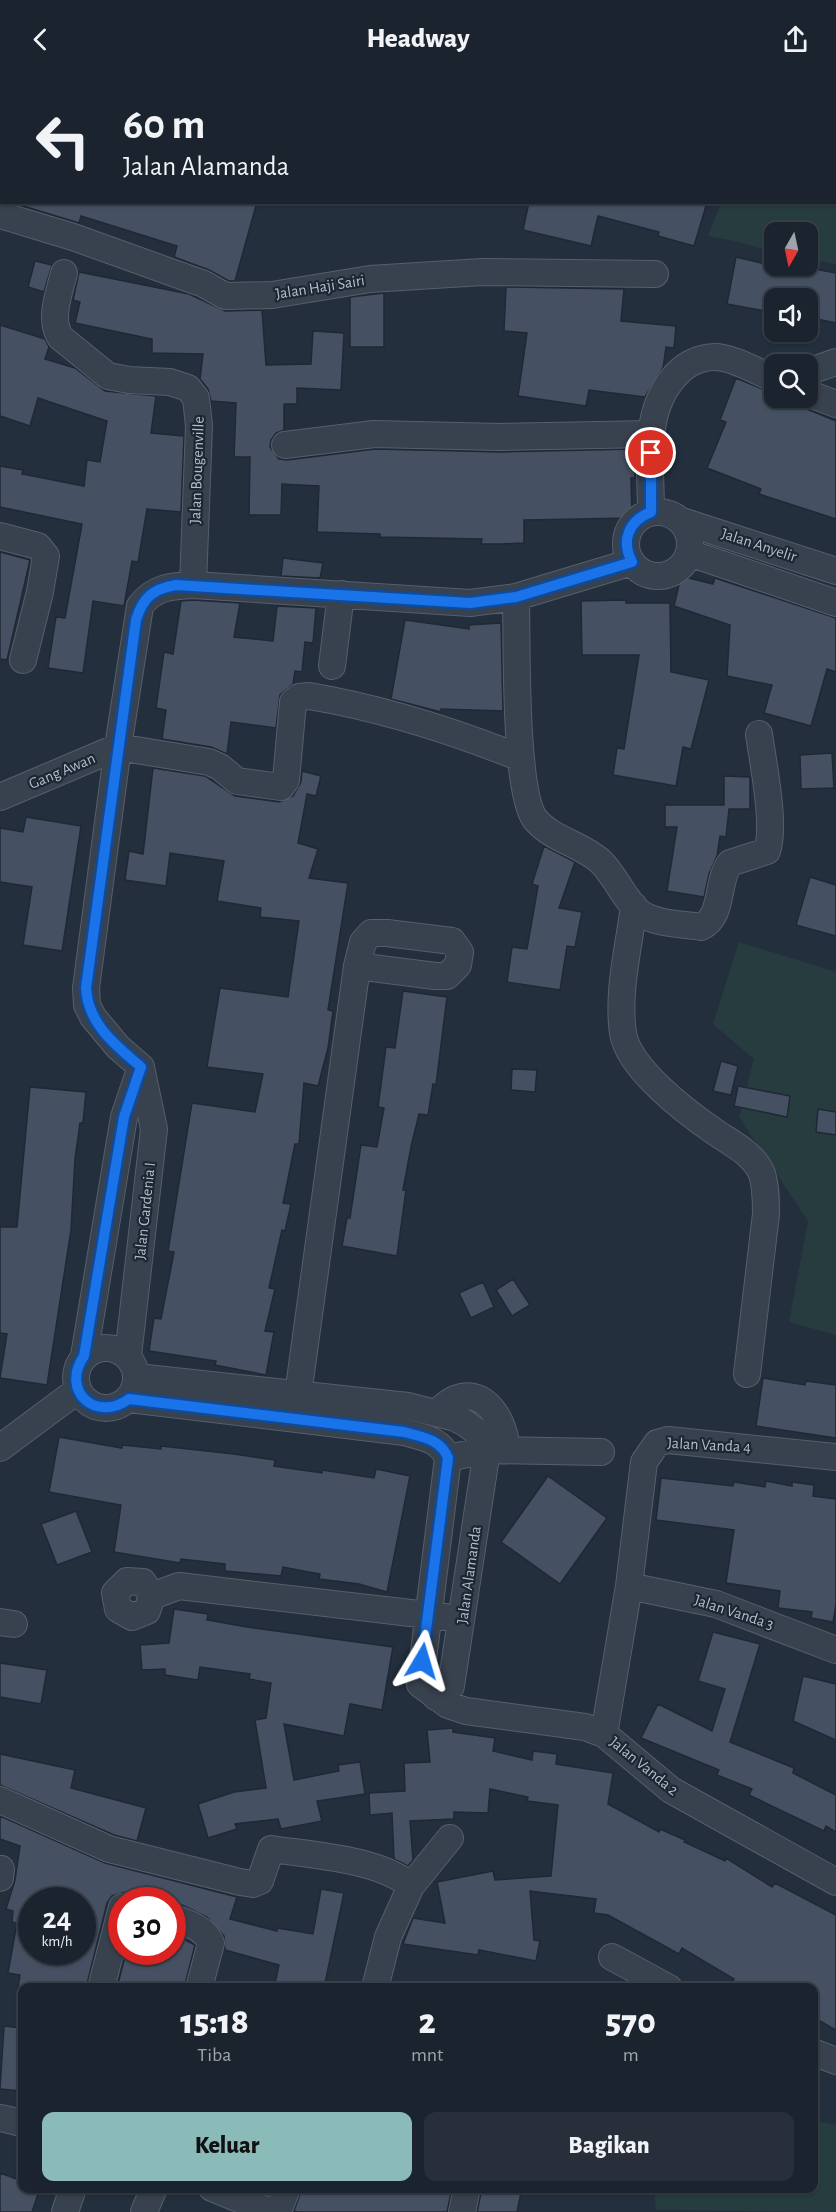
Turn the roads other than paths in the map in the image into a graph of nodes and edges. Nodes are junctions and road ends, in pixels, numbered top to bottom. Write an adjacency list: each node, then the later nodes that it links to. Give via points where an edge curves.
1 (0, 215): 3 (street, Jalan Haji Sairi, via 204,284 225,296 272,295 370,279 483,272)
2 (64, 273): 17 (street, Jalan Bougenville, via 54,320 60,337 108,376 170,382 188,388 196,398 199,426)
3 (655, 274)
4 (836, 362): 5 (street)
5 (818, 368)
6 (764, 375): 9 (street, via 725,358 710,357 686,366 663,391 652,419)
7 (818, 397): 8 (street)
8 (836, 404)
9 (651, 434): 10 (street, via 374,434); 11 (street)
10 (285, 445)
11 (651, 512): 12 (street, via 662,512); 15 (street, via 628,532 627,553)
12 (682, 521): 14 (street, via 691,541); 16 (street, Jalan Anyelir)
13 (0, 537): 21 (street, via 38,546 46,556)
14 (690, 553): 15 (street, via 669,574 648,574); 20 (street, Jalan Anyelir)
15 (632, 562): 19 (street)
16 (836, 571)
17 (193, 585): 18 (street); 24 (street, via 162,588 147,595 140,606)
18 (341, 594): 19 (street, via 470,603); 22 (street)
19 (516, 597): 25 (street)
20 (836, 603)
21 (23, 660)
22 (332, 666)
23 (759, 734): 27 (street, via 767,796 767,851 730,863 722,876 714,915 701,927 653,918)
24 (118, 747): 25 (street, via 209,762 237,781 264,786 284,784 293,702 309,696 418,723); 26 (street, Gang Awan); 29 (street, via 87,974 87,1005 102,1030)
25 (520, 758): 27 (street, via 527,801 534,817 598,859)
26 (0, 797)
27 (634, 906): 31 (street, via 623,1014 623,1034 631,1055 665,1092 740,1149 762,1173 766,1214)
28 (357, 966): 34 (street)
29 (141, 1067): 30 (street, Jalan Gardenia I, via 124,1117); 32 (street, Jalan Gardenia I, via 154,1129)
30 (84, 1356): 32 (street, via 105,1347 117,1349); 33 (street, via 76,1372)
31 (747, 1374)
32 (131, 1377): 33 (street, via 119,1406 95,1407); 34 (street); 35 (street)
33 (78, 1390): 36 (street)
34 (298, 1394): 35 (street); 37 (street, via 437,1413 465,1423)
35 (295, 1421): 40 (street, via 404,1432 436,1442)
36 (0, 1448)
37 (497, 1450): 38 (street); 40 (street); 44 (street, Jalan Alamanda)
38 (602, 1452)
39 (836, 1457): 41 (street, Jalan Vanda 4, via 708,1442 657,1443 644,1462)
40 (448, 1458): 43 (street)
41 (629, 1586): 45 (street, Jalan Vanda 3, via 716,1604); 47 (street)
42 (152, 1596): 43 (street, via 173,1586 188,1586)
43 (428, 1615): 44 (street); 46 (street, via 420,1684)
44 (463, 1620): 46 (street, Jalan Alamanda, via 451,1686)
45 (836, 1650)
46 (436, 1697): 47 (street, Jalan Vanda 2, via 466,1711 585,1727)
47 (604, 1734): 52 (street, Jalan Vanda 2, via 671,1790)
48 (0, 1800): 53 (street, via 109,1849 240,1882 260,1881 271,1849 381,1869)
49 (450, 1838): 53 (street)
50 (1, 1869): 51 (street)
51 (0, 1878)
52 (836, 1882)
53 (411, 1886): 59 (street, via 388,1937)
54 (186, 1922): 58 (street, via 198,1927 211,1942)
55 (612, 1957): 60 (street)
56 (108, 1961): 57 (street)
57 (102, 1983)
58 (201, 1983)
59 (376, 1983)
60 (660, 1983)
61 (818, 2054): 62 (street)
62 (836, 2061)
63 (0, 2118): 64 (street)
64 (18, 2122)
65 (72, 2193): 71 (street)
66 (152, 2193): 72 (street)
67 (220, 2193): 70 (street)
68 (285, 2193): 74 (street)
69 (466, 2193): 75 (street)
70 (244, 2207): 73 (street)
71 (65, 2212)
72 (144, 2212)
73 (272, 2212)
74 (278, 2212)
75 (462, 2212)

